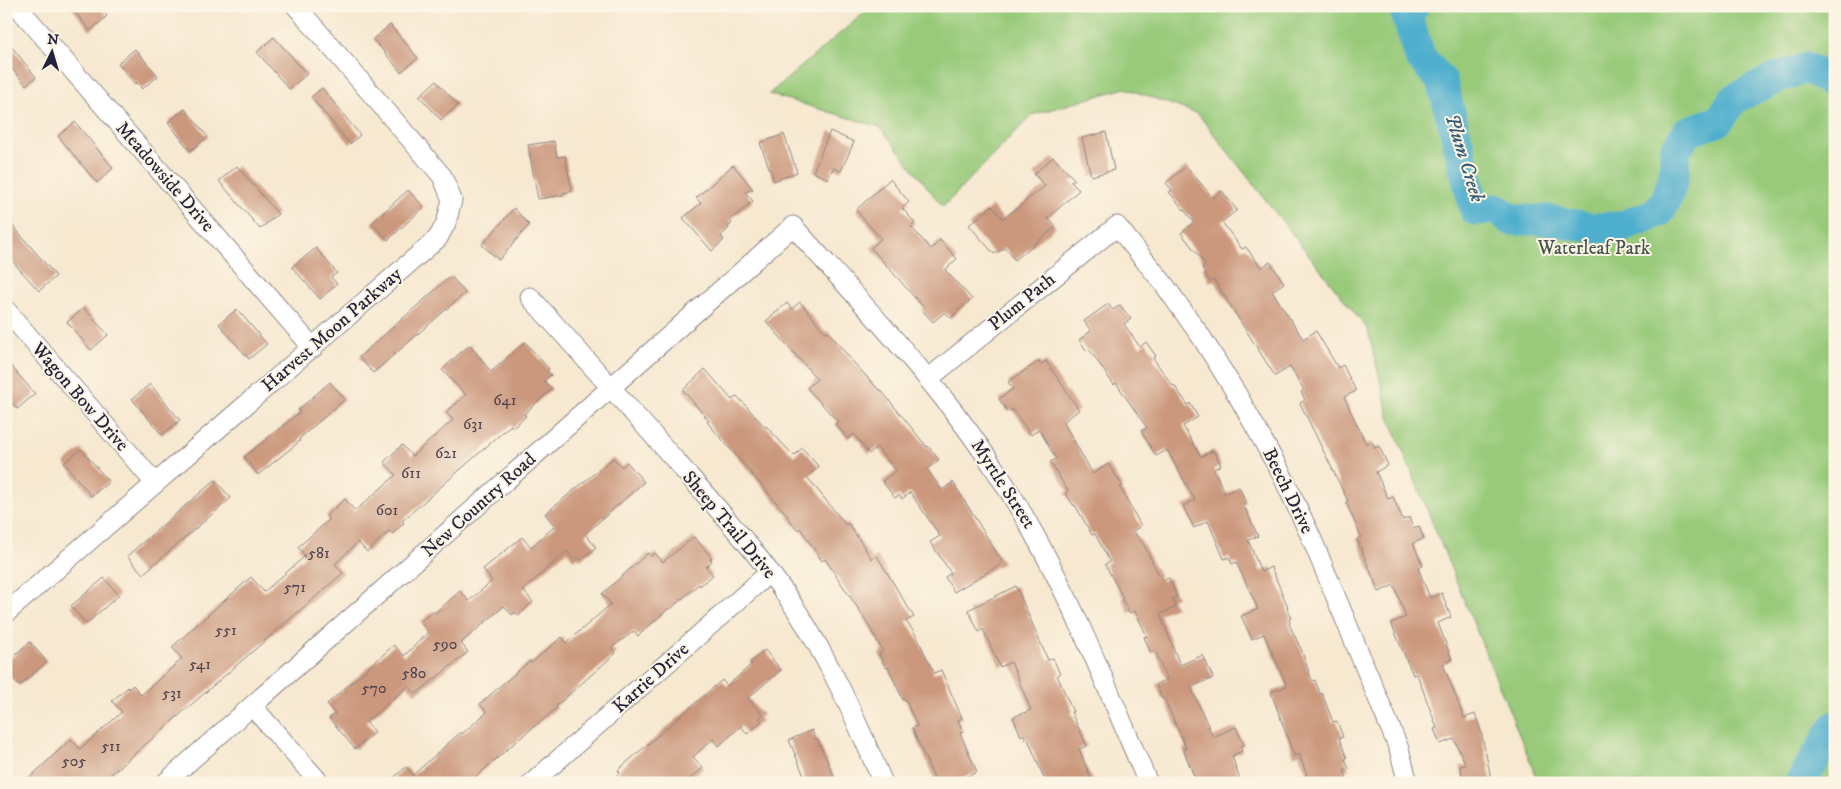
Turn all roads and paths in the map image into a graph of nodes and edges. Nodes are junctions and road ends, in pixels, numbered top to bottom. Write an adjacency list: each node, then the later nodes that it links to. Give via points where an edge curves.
1 (17, 6): 7 (street, Meadowside Drive)
2 (296, 6): 7 (street, Harvest Moon Parkway, via 442,176 452,200 438,238)
3 (793, 226): 8 (street, Myrtle Street); 9 (street, New Country Road)
4 (1117, 226): 8 (street, Plum Path); 19 (street, Beech Drive, via 1202,338 1282,476 1311,537 1395,740)
5 (530, 297): 9 (street, Sheep Trail Drive)
6 (6, 310): 10 (street, Wagon Bow Drive)
7 (313, 348): 10 (street, Harvest Moon Parkway)
8 (928, 379): 18 (street, Myrtle Street, via 998,474 1036,537 1070,602)
9 (611, 388): 11 (street, Sheep Trail Drive); 13 (street, New Country Road)
10 (155, 483): 12 (street, Harvest Moon Parkway)
11 (770, 572): 16 (street, Karrie Drive); 17 (street, Sheep Trail Drive, via 824,656 850,706)
12 (6, 613)
13 (252, 706): 14 (street, New Country Road); 15 (street)
14 (165, 783)
15 (320, 783)
16 (532, 783)
17 (883, 783)
18 (1148, 783)
19 (1408, 783)

